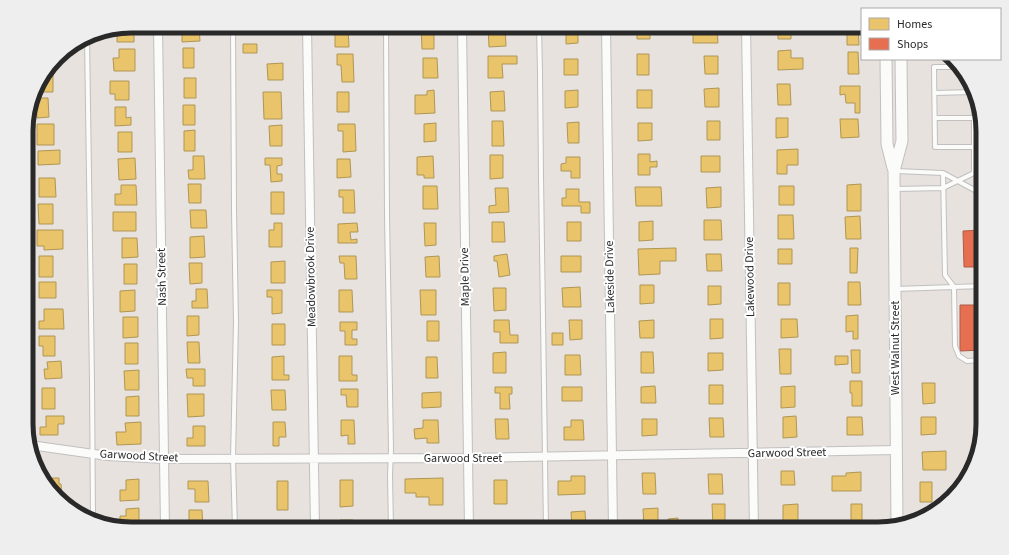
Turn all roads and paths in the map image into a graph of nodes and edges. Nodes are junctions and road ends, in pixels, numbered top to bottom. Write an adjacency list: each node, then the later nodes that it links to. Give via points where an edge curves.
1 (158, 33): 39 (street, Nash Street)
2 (233, 33): 40 (lane, via 236,322)
3 (307, 33): 36 (street, Meadowbrook Drive)
4 (386, 33): 37 (lane)
5 (462, 33): 38 (street, Maple Drive)
6 (539, 33): 35 (lane)
7 (606, 33): 34 (street, Lakeside Drive)
8 (746, 33): 32 (street, Lakewood Drive)
9 (87, 43): 33 (lane)
10 (886, 60): 19 (main road, West Walnut Street, via 887,144)
11 (901, 60): 19 (main road, West Walnut Street, via 902,141)
12 (952, 66): 14 (lane, via 934,67)
13 (968, 92): 14 (lane)
14 (935, 93): 16 (lane)
15 (974, 112): 17 (lane)
16 (935, 118): 17 (lane); 18 (lane, via 935,147)
17 (974, 118): 18 (lane)
18 (975, 147): 20 (lane)
19 (894, 171): 21 (lane); 24 (main road, West Walnut Street)
20 (974, 172): 22 (lane)
21 (943, 173): 22 (lane); 23 (lane)
22 (958, 181): 23 (lane); 25 (lane)
23 (943, 188): 24 (lane); 27 (lane, via 945,275)
24 (894, 189): 28 (main road, West Walnut Street)
25 (976, 191)
26 (976, 286): 27 (lane)
27 (954, 287): 28 (lane); 29 (lane, via 955,346 959,356 967,361)
28 (895, 289): 31 (main road, West Walnut Street)
29 (976, 360)
30 (35, 446): 33 (street, Garwood Street)
31 (896, 450): 32 (street, Garwood Street); 42 (main road, West Walnut Street)
32 (754, 453): 34 (street, Garwood Street); 50 (street, Lakewood Drive)
33 (93, 454): 39 (street, Garwood Street); 41 (lane)
34 (612, 456): 35 (street, Garwood Street); 49 (street, Lakeside Drive)
35 (546, 457): 38 (street, Garwood Street); 48 (lane)
36 (314, 458): 37 (street, Garwood Street); 40 (street, Garwood Street); 45 (street, Meadowbrook Drive)
37 (390, 458): 38 (street, Garwood Street); 46 (lane)
38 (468, 458): 47 (street, Maple Drive)
39 (164, 459): 40 (street, Garwood Street); 43 (street, Nash Street)
40 (234, 459): 44 (lane)
41 (93, 514)
42 (897, 520)
43 (165, 522)
44 (235, 522)
45 (315, 522)
46 (391, 522)
47 (469, 522)
48 (546, 522)
49 (614, 522)
50 (754, 522)

